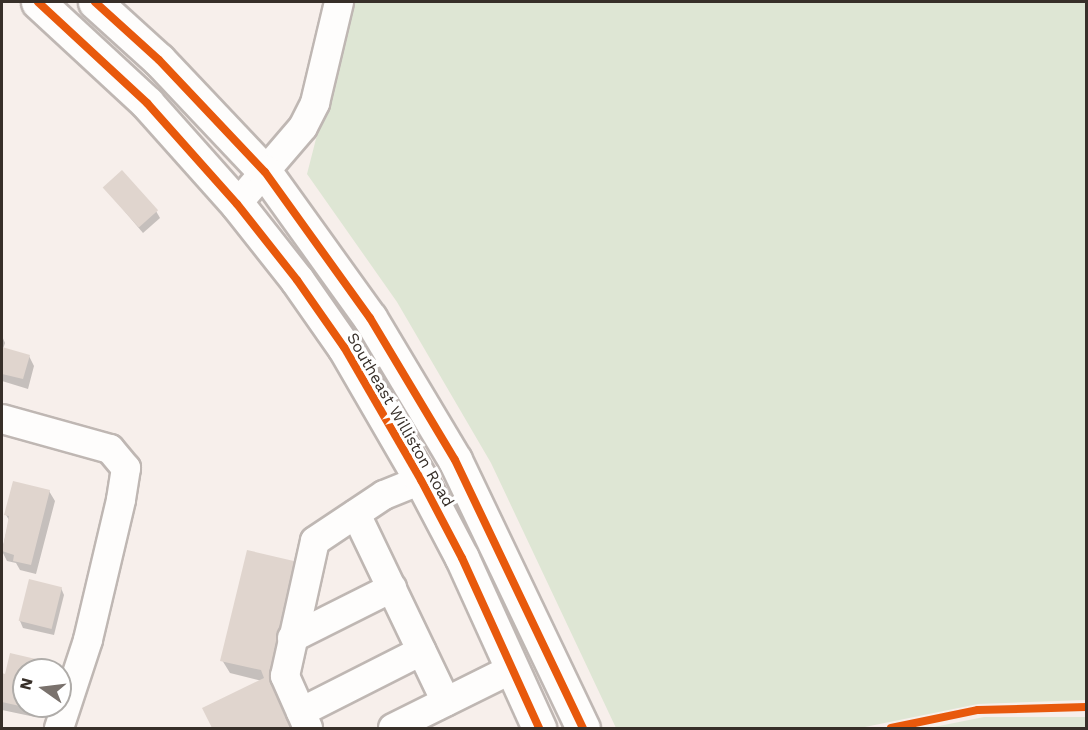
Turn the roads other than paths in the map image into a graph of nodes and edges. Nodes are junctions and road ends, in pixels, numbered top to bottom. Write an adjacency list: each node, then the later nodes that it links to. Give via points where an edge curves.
1 (38, 2): 5 (highway, Southeast Williston Road, via 147,103)
2 (95, 2): 4 (highway, Southeast Williston Road, via 159,60)
3 (339, 2): 4 (street, via 315,103 303,127)
4 (265, 172): 5 (street); 7 (highway, Southeast Williston Road, via 370,318)
5 (237, 204): 8 (highway, Southeast Williston Road, via 344,347)
6 (2, 419): 16 (street, via 110,449 126,468 88,640)
7 (455, 460): 8 (highway); 19 (highway, Southeast Williston Road)
8 (421, 480): 9 (street, via 384,495); 13 (highway, Southeast Williston Road, via 462,558)
9 (356, 514): 10 (street); 11 (street, via 315,542)
10 (392, 588): 11 (street); 12 (street)
11 (292, 638): 15 (street, via 285,676)
12 (421, 651): 14 (street); 15 (street)
13 (512, 669): 14 (street); 18 (highway, Southeast Williston Road)
14 (446, 702): 17 (street)
15 (305, 720)
16 (59, 729)
17 (393, 729)
18 (539, 729)
19 (582, 729)

